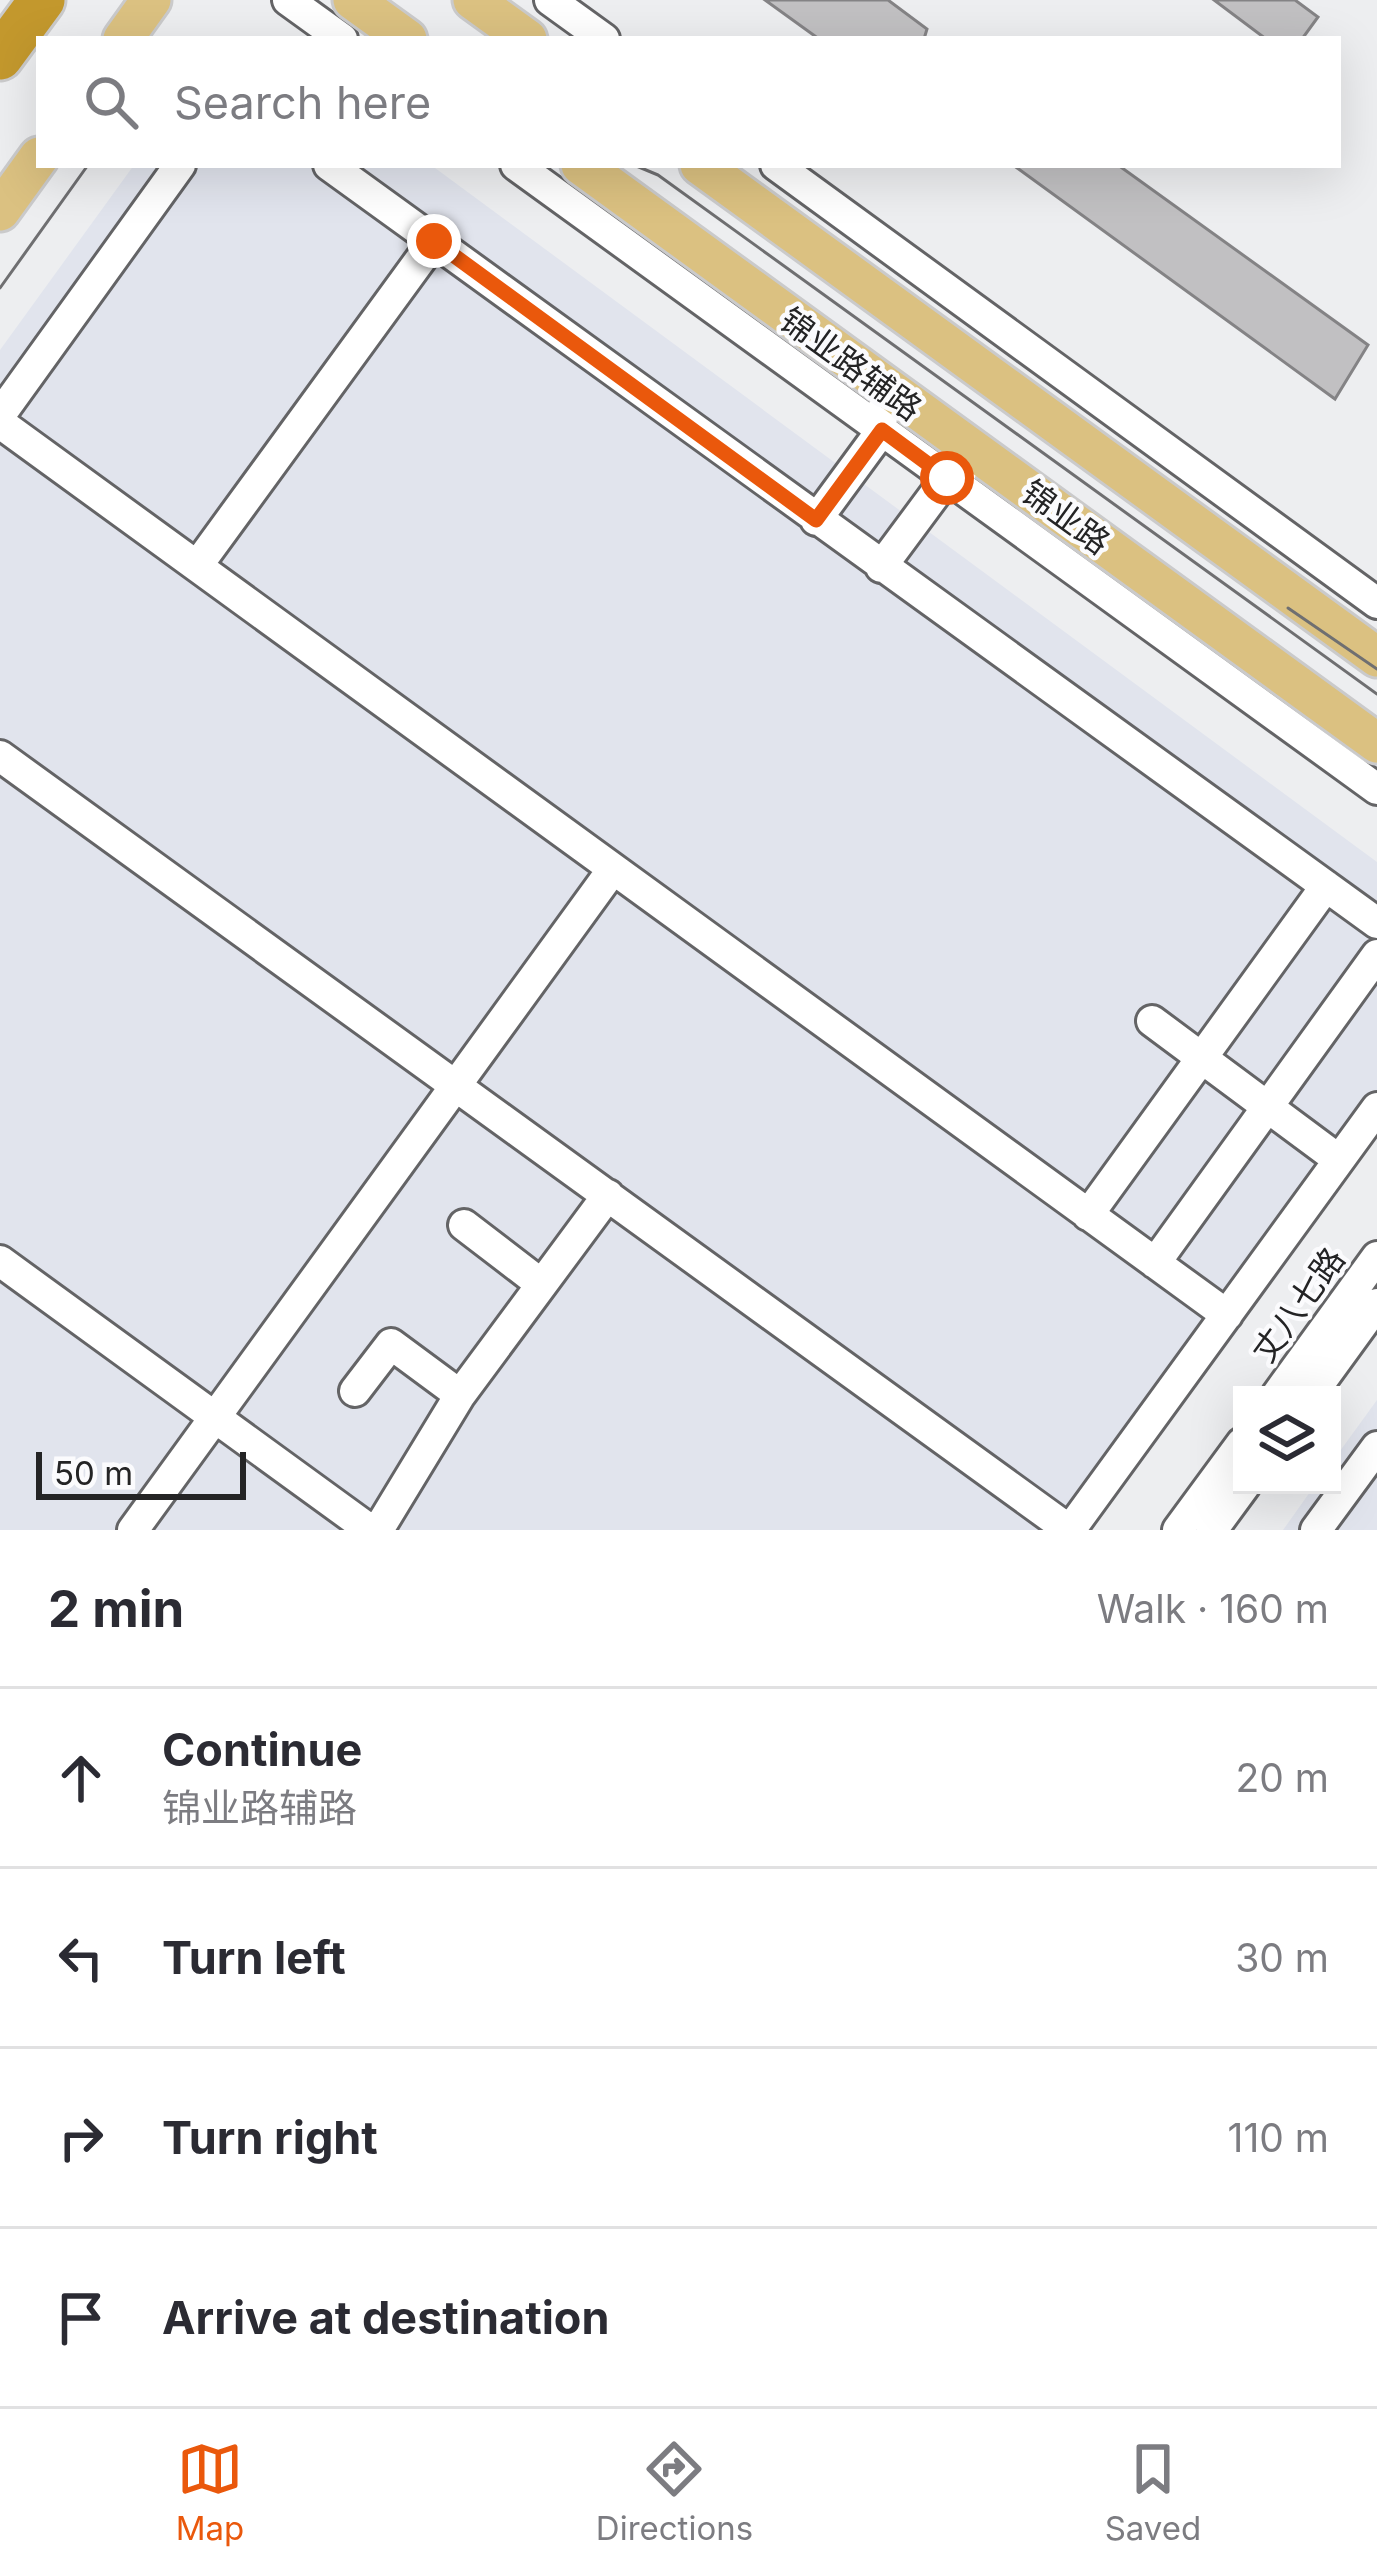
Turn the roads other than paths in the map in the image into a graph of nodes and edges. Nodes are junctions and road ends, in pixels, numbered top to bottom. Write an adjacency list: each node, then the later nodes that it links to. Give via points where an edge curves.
1 (42, 0): 12 (highway)
2 (151, 0): 7 (main road)
3 (288, 0): 8 (street)
4 (353, 0): 9 (main road)
5 (473, 0): 10 (main road)
6 (550, 0): 11 (street)
7 (125, 36)
8 (338, 36)
9 (403, 36)
10 (523, 36)
11 (600, 36)
12 (0, 58)
13 (36, 161): 21 (main road)
14 (178, 168): 25 (street)
15 (333, 168): 23 (street)
16 (519, 168): 26 (street, 锦业路辅路)
17 (585, 168): 24 (main road, 锦业路)
18 (704, 168): 22 (main road)
19 (751, 168): 22 (main road)
20 (780, 168): 32 (street)
21 (0, 211)
22 (770, 216): 33 (main road)
23 (434, 241): 29 (street); 30 (street)
24 (881, 382): 26 (street); 27 (main road, 锦业路)
25 (0, 419): 30 (street)
26 (882, 430): 28 (street, 锦业路辅路); 29 (street)
27 (988, 460): 28 (street); 34 (main road, 锦业路)
28 (947, 478): 31 (street); 36 (street, 锦业路辅路)
29 (816, 520): 31 (street)
30 (196, 566): 37 (street)
31 (881, 567): 38 (street)
32 (1377, 603)
33 (1377, 657)
34 (1377, 743)
35 (0, 756): 43 (street)
36 (1377, 789)
37 (613, 869): 43 (street); 48 (street)
38 (1326, 886): 39 (street); 42 (street)
39 (1377, 923)
40 (1377, 955): 44 (street)
41 (1152, 1021): 42 (street)
42 (1202, 1058): 44 (street); 48 (street)
43 (457, 1085): 47 (street); 60 (street)
44 (1268, 1106): 46 (street); 52 (street)
45 (1377, 1108): 46 (street)
46 (1339, 1160): 55 (street)
47 (608, 1195): 53 (street); 66 (street)
48 (1088, 1215): 52 (street)
49 (464, 1225): 53 (street)
50 (1377, 1257): 56 (street, 丈八七路)
51 (0, 1261): 60 (street)
52 (1155, 1263): 55 (street)
53 (542, 1284): 59 (street)
54 (1377, 1304): 57 (street, 丈八七路)
55 (1226, 1315): 66 (street)
56 (1284, 1386)
57 (1318, 1386)
58 (355, 1390): 59 (street, via 391,1344)
59 (460, 1395): 65 (street)
60 (215, 1417): 64 (street); 65 (street)
61 (1377, 1447): 69 (street)
62 (1233, 1455): 67 (street)
63 (1238, 1494): 68 (street)
64 (134, 1530)
65 (374, 1530)
66 (1070, 1530)
67 (1178, 1530)
68 (1212, 1530)
69 (1316, 1530)

